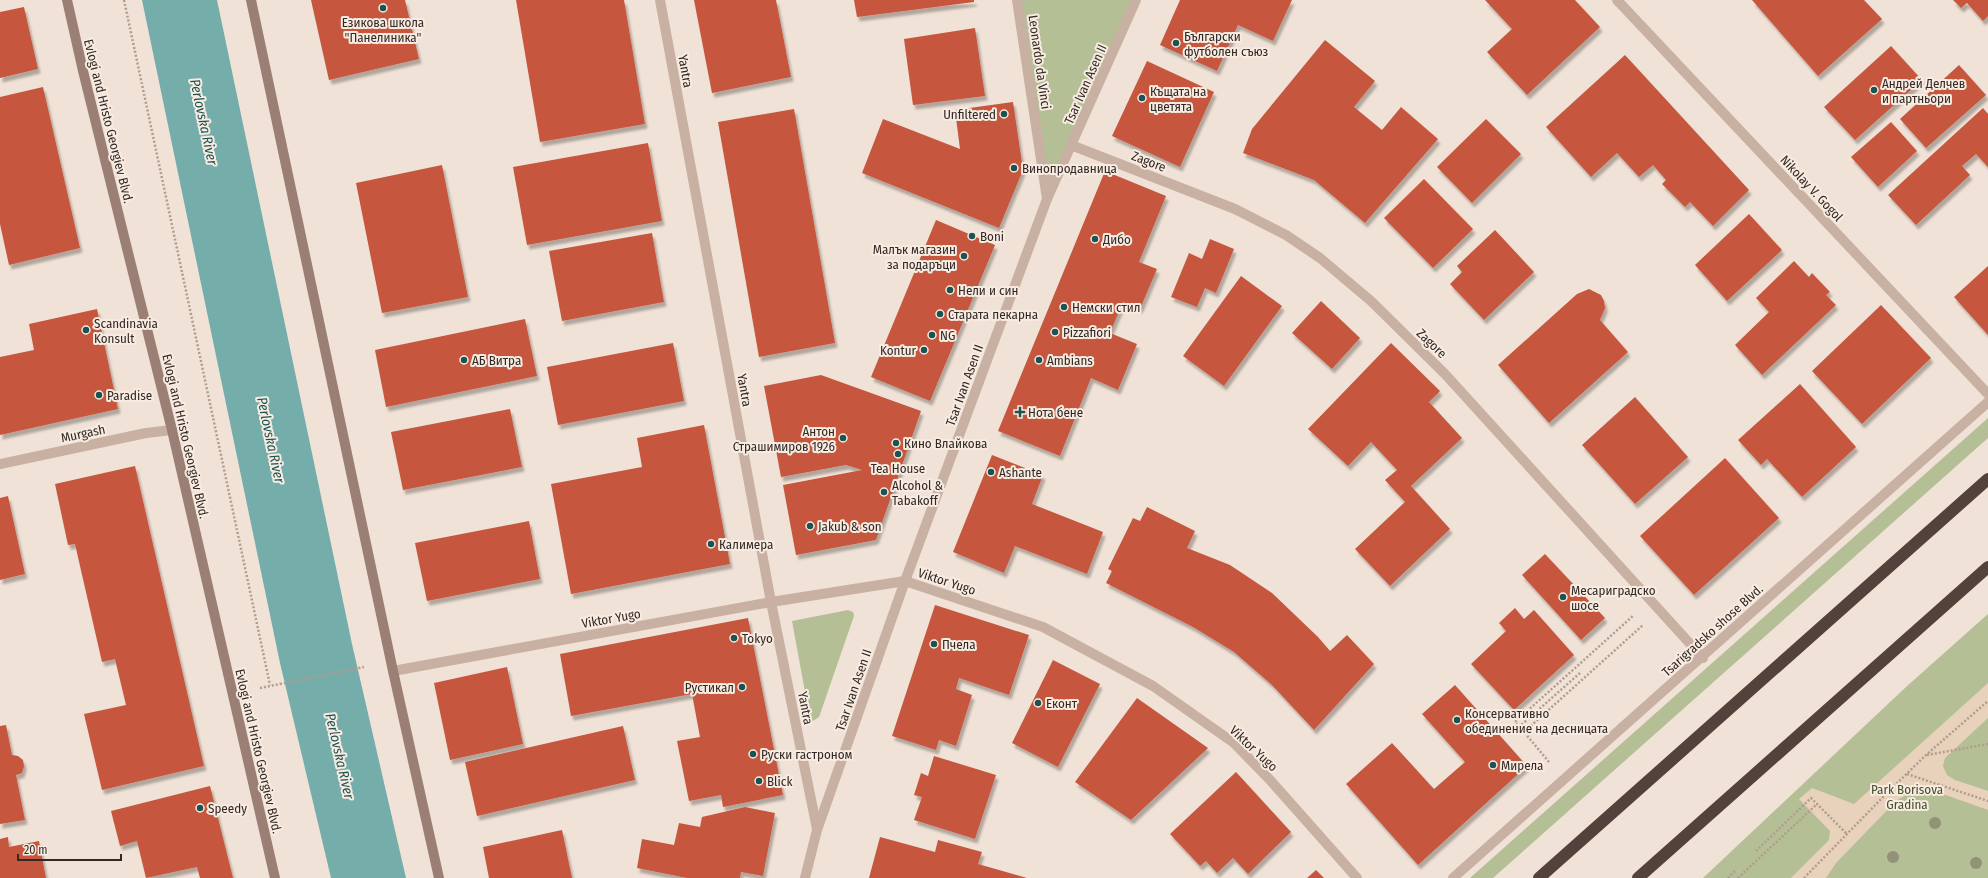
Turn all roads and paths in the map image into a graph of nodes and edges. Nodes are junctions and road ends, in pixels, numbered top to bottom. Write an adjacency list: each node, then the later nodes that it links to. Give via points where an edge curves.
1 (68, 0): 12 (main road, Evlogi and Hristo Georgiev Blvd., via 83,71)
2 (124, 0): 24 (path)
3 (251, 0): 22 (main road)
4 (660, 0): 18 (street, Yantra)
5 (1017, 0): 9 (street, Leonardo da Vinci)
6 (1136, 0): 8 (street, Tsar Ivan Asen II)
7 (1617, 0): 10 (street, Nikolay V. Gogol)
8 (1072, 145): 9 (street, Tsar Ivan Asen II); 17 (street, Zagore, via 1235,209 1286,235 1320,258 1371,301 1445,374)
9 (1047, 199): 16 (street, Tsar Ivan Asen II)
10 (1988, 394)
11 (1988, 402): 20 (street, Tsarigradsko shose Blvd.)
12 (172, 430): 13 (street, Murgash, via 146,433); 37 (main road, Evlogi and Hristo Georgiev Blvd.)
13 (0, 464)
14 (1988, 479): 42 (highway)
15 (1988, 567): 43 (highway)
16 (905, 581): 18 (street, Viktor Yugo); 33 (street, Tsar Ivan Asen II); 40 (street, Viktor Yugo, via 1043,626 1153,686 1234,743)
17 (1650, 600): 20 (street, Zagore); 23 (path, via 1515,722 1519,727)
18 (771, 602): 22 (street, Viktor Yugo); 33 (street, Yantra)
19 (1642, 626): 29 (path, via 1524,732)
20 (1703, 658): 41 (street, Tsarigradsko shose Blvd.)
21 (364, 667): 24 (path, bridge)
22 (393, 671): 38 (main road)
23 (1580, 673)
24 (270, 686): 25 (path)
25 (260, 688)
26 (1988, 701): 28 (path)
27 (1988, 744): 28 (path)
28 (1926, 755): 30 (path)
29 (1549, 762)
30 (1907, 774): 31 (path); 34 (path)
31 (1988, 801)
32 (1817, 804): 34 (path); 35 (path, via 1811,798); 45 (path)
33 (817, 830): 39 (street, Tsar Ivan Asen II)
34 (1847, 834): 46 (path)
35 (1756, 851)
36 (1736, 870): 44 (path)
37 (275, 878)
38 (439, 878)
39 (805, 878)
40 (1357, 878)
41 (1453, 878)
42 (1539, 878)
43 (1638, 878)
44 (1728, 878)
45 (1738, 878)
46 (1804, 878)

